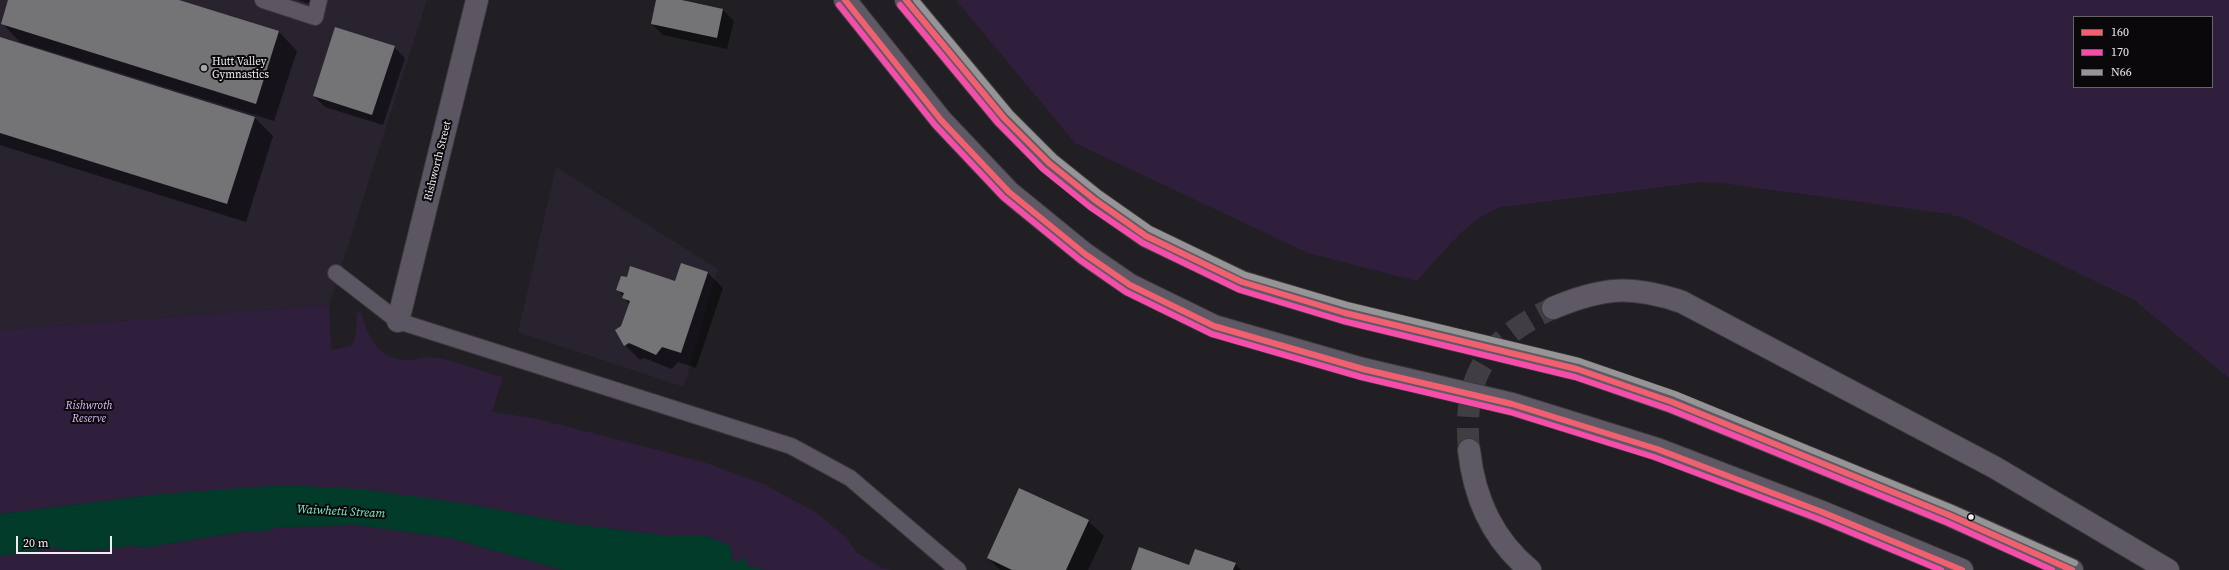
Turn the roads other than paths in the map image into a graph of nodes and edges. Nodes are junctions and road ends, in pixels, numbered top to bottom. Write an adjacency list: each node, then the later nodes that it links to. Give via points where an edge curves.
1 (263, 0): 2 (lane, via 315,16)
2 (319, 0)
3 (478, 0): 8 (street, Rishworth Street)
4 (846, 0): 12 (main road, via 942,120 1009,192 1085,254 1130,284 1214,326 1362,369 1512,404 1657,449 1807,506)
5 (906, 0): 13 (main road, via 1004,118 1049,163 1146,236 1242,282 1345,313 1577,369 1672,402 1949,515)
6 (336, 273): 8 (lane)
7 (1553, 308): 14 (main road, via 1602,291 1630,290 1658,294 1682,302 1994,467)
8 (398, 322): 10 (lane, via 791,446 850,478)
9 (1469, 450): 11 (main road, via 1472,471 1485,515 1509,549)
10 (958, 570)
11 (1530, 570)
12 (1962, 570)
13 (2072, 570)
14 (2168, 570)

